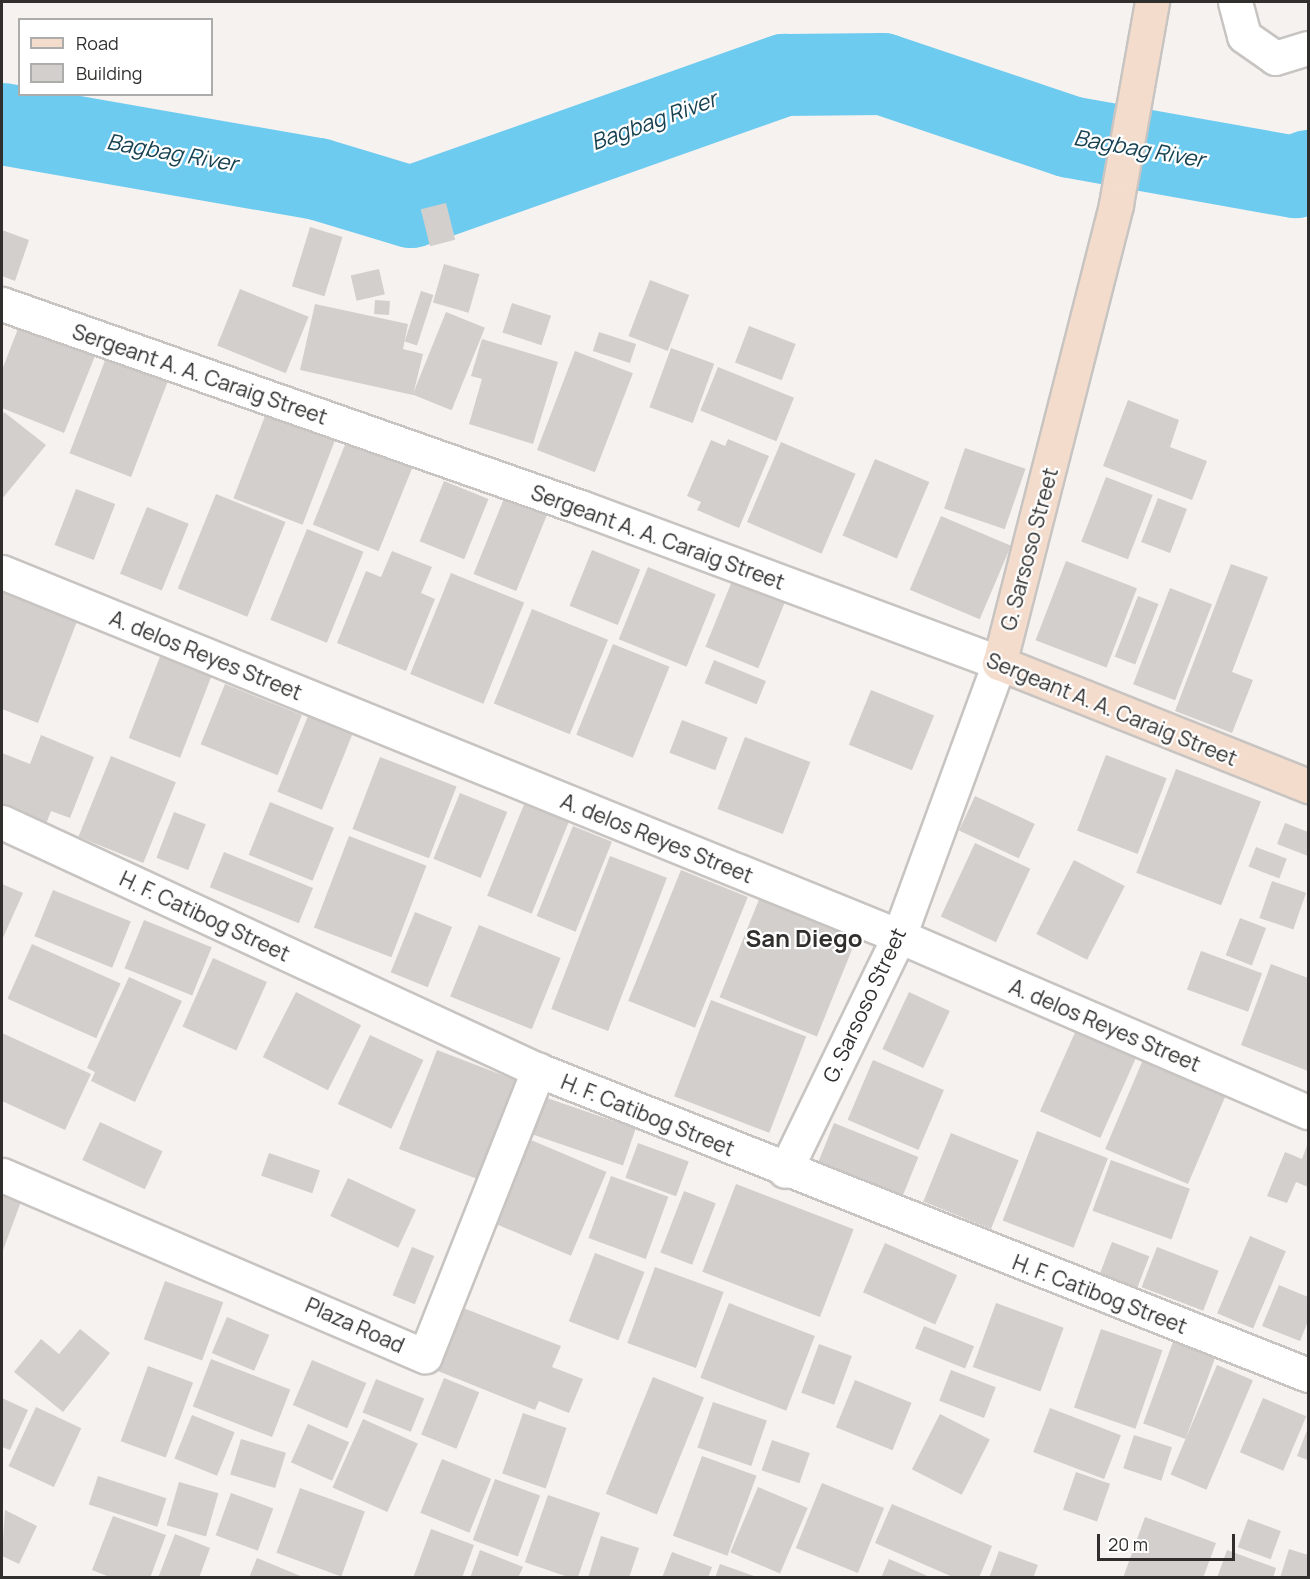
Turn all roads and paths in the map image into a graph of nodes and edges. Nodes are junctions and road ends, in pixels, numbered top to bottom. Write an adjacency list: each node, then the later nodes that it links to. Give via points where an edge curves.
1 (1152, 2): 6 (street, G. Sarsoso Street, via 1140,92 1116,205)
2 (1235, 2): 3 (street, via 1244,36 1275,58)
3 (1308, 48)
4 (2, 304): 6 (street, Sergeant A. A. Caraig Street, via 583,508)
5 (2, 572): 9 (street, A. delos Reyes Street)
6 (999, 663): 7 (street, Sergeant A. A. Caraig Street); 9 (street, G. Sarsoso Street)
7 (1308, 786)
8 (2, 822): 10 (street, H. F. Catibog Street)
9 (898, 936): 11 (street, A. delos Reyes Street); 12 (street, G. Sarsoso Street)
10 (538, 1070): 12 (street, H. F. Catibog Street); 13 (street, Plaza Road, via 425,1356)
11 (1308, 1112)
12 (785, 1171): 14 (street, H. F. Catibog Street)
13 (2, 1174)
14 (1308, 1375)

